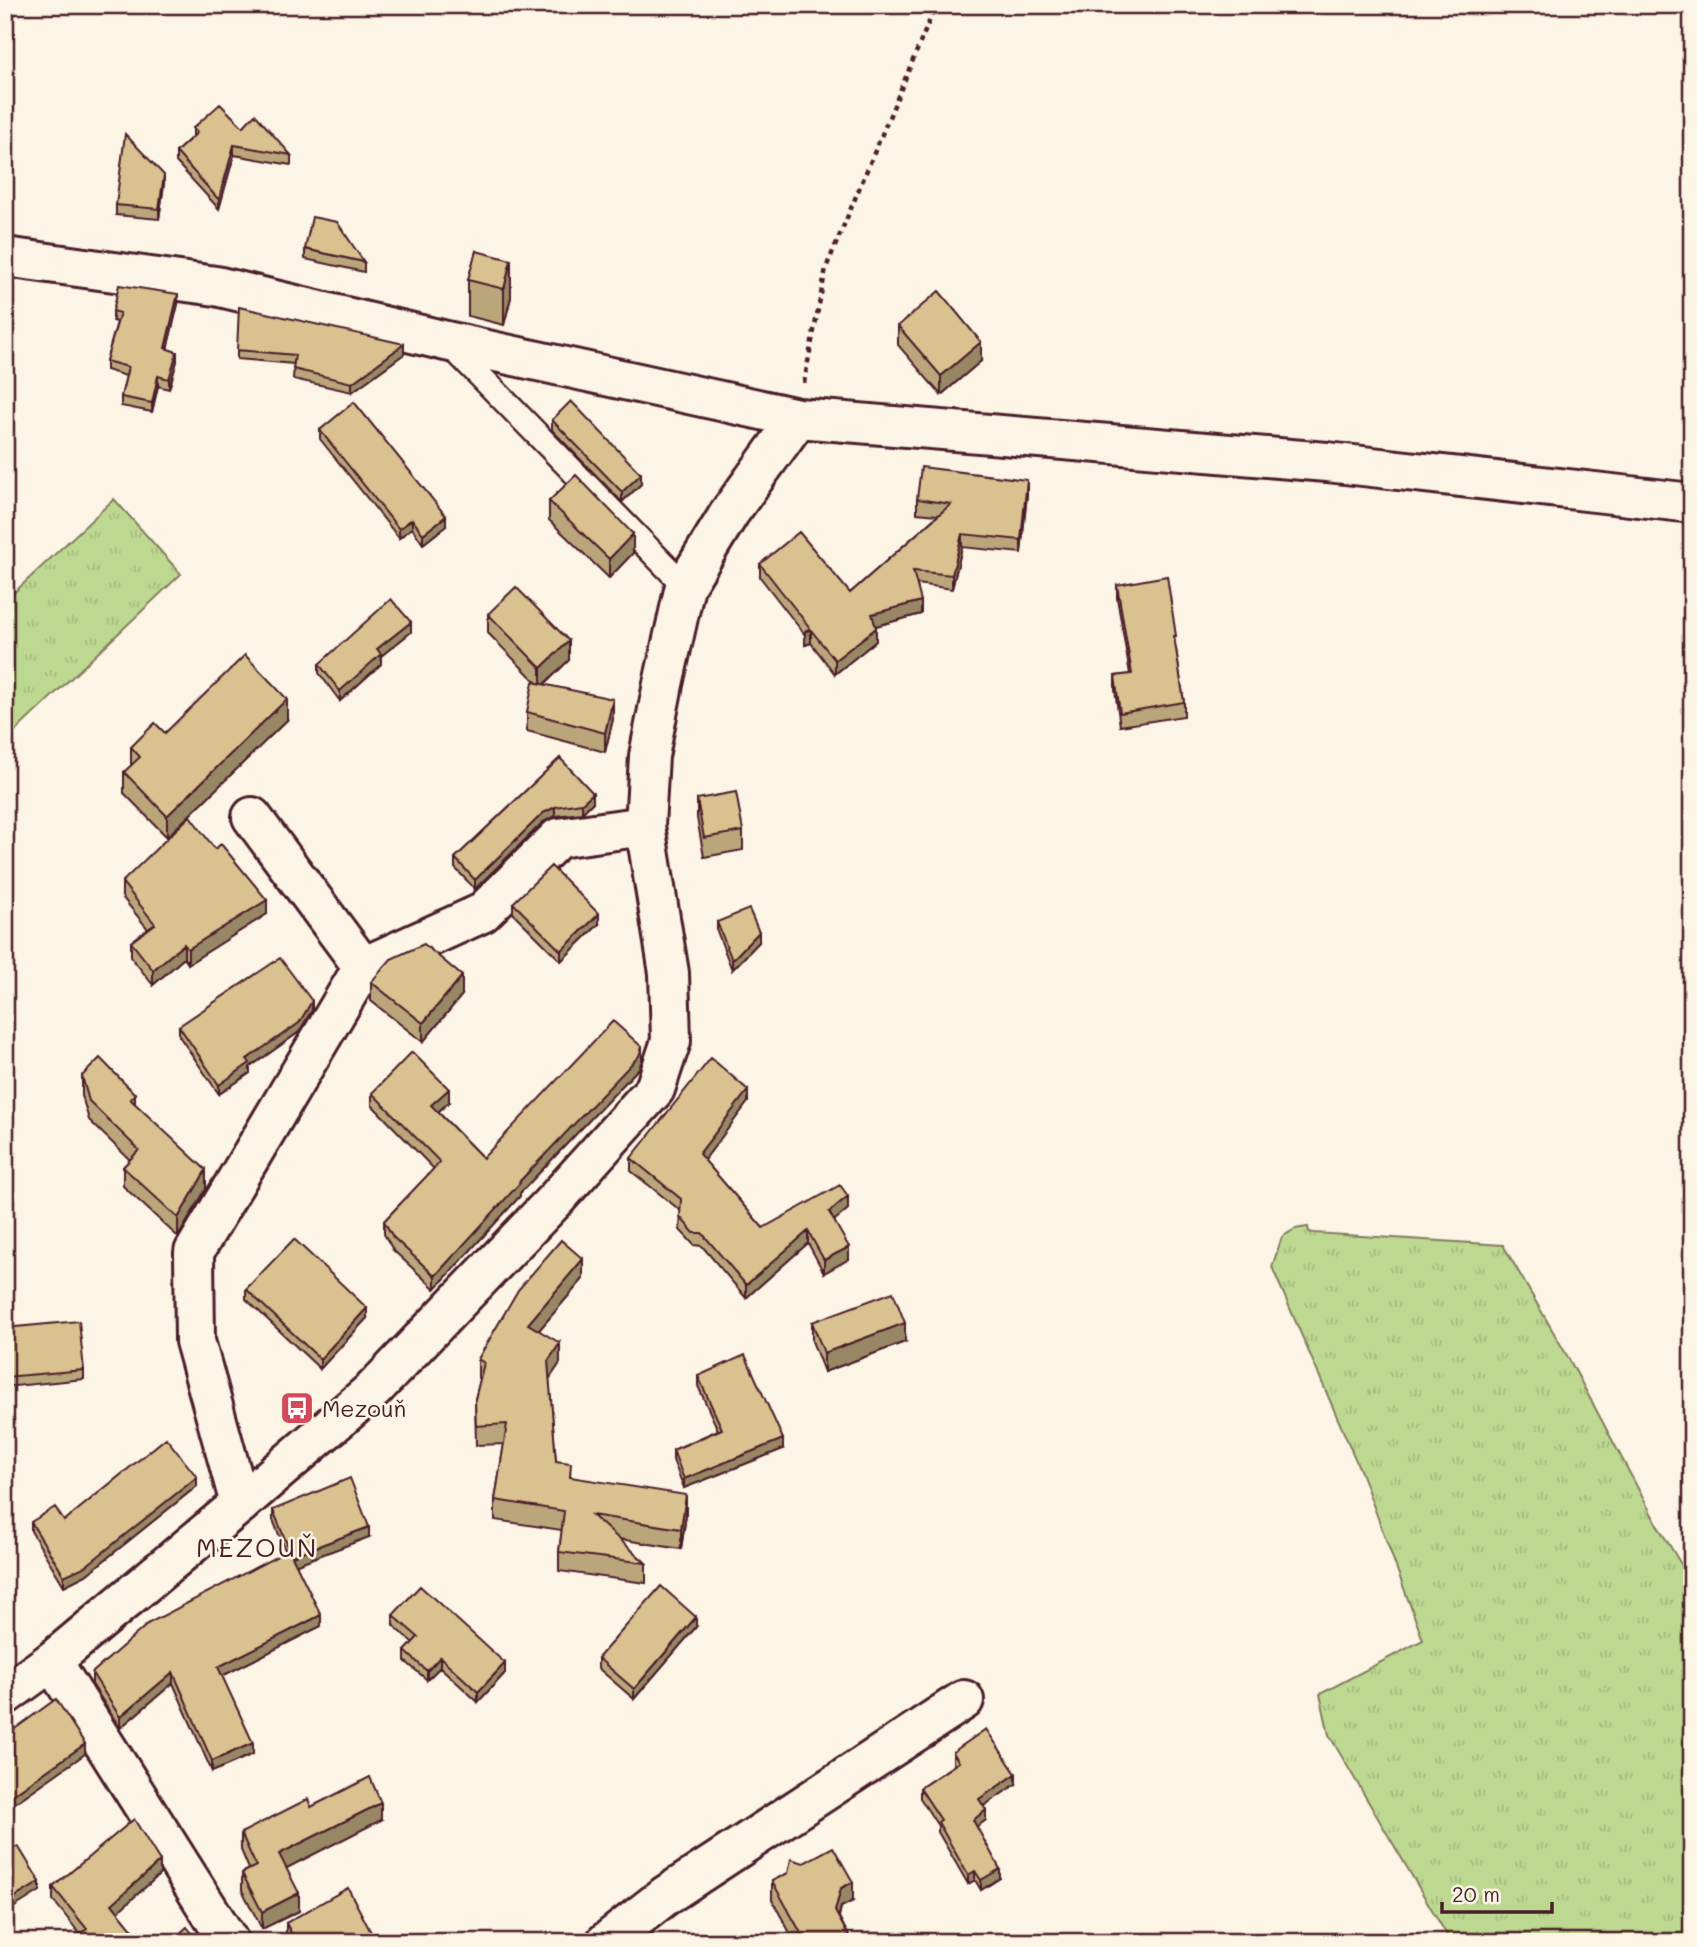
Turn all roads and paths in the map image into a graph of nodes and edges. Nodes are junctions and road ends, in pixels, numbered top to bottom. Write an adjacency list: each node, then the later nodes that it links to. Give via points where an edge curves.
1 (936, 5): 4 (path, via 826,268)
2 (5, 257): 3 (street, via 216,286)
3 (446, 341): 4 (street); 6 (lane)
4 (798, 418): 5 (street, via 1327,462); 6 (street, via 730,512)
5 (1692, 503)
6 (685, 586): 8 (street, via 649,756)
7 (252, 817): 9 (street)
8 (645, 826): 9 (street, via 558,838 482,913); 10 (street, via 669,973 671,1041 655,1088 374,1389)
9 (363, 967): 10 (street, via 194,1252 195,1341)
10 (240, 1504): 11 (street)
11 (52, 1661): 12 (street); 14 (street)
12 (5, 1695)
13 (964, 1700): 15 (street, via 665,1896)
14 (229, 1942)
15 (606, 1942)

